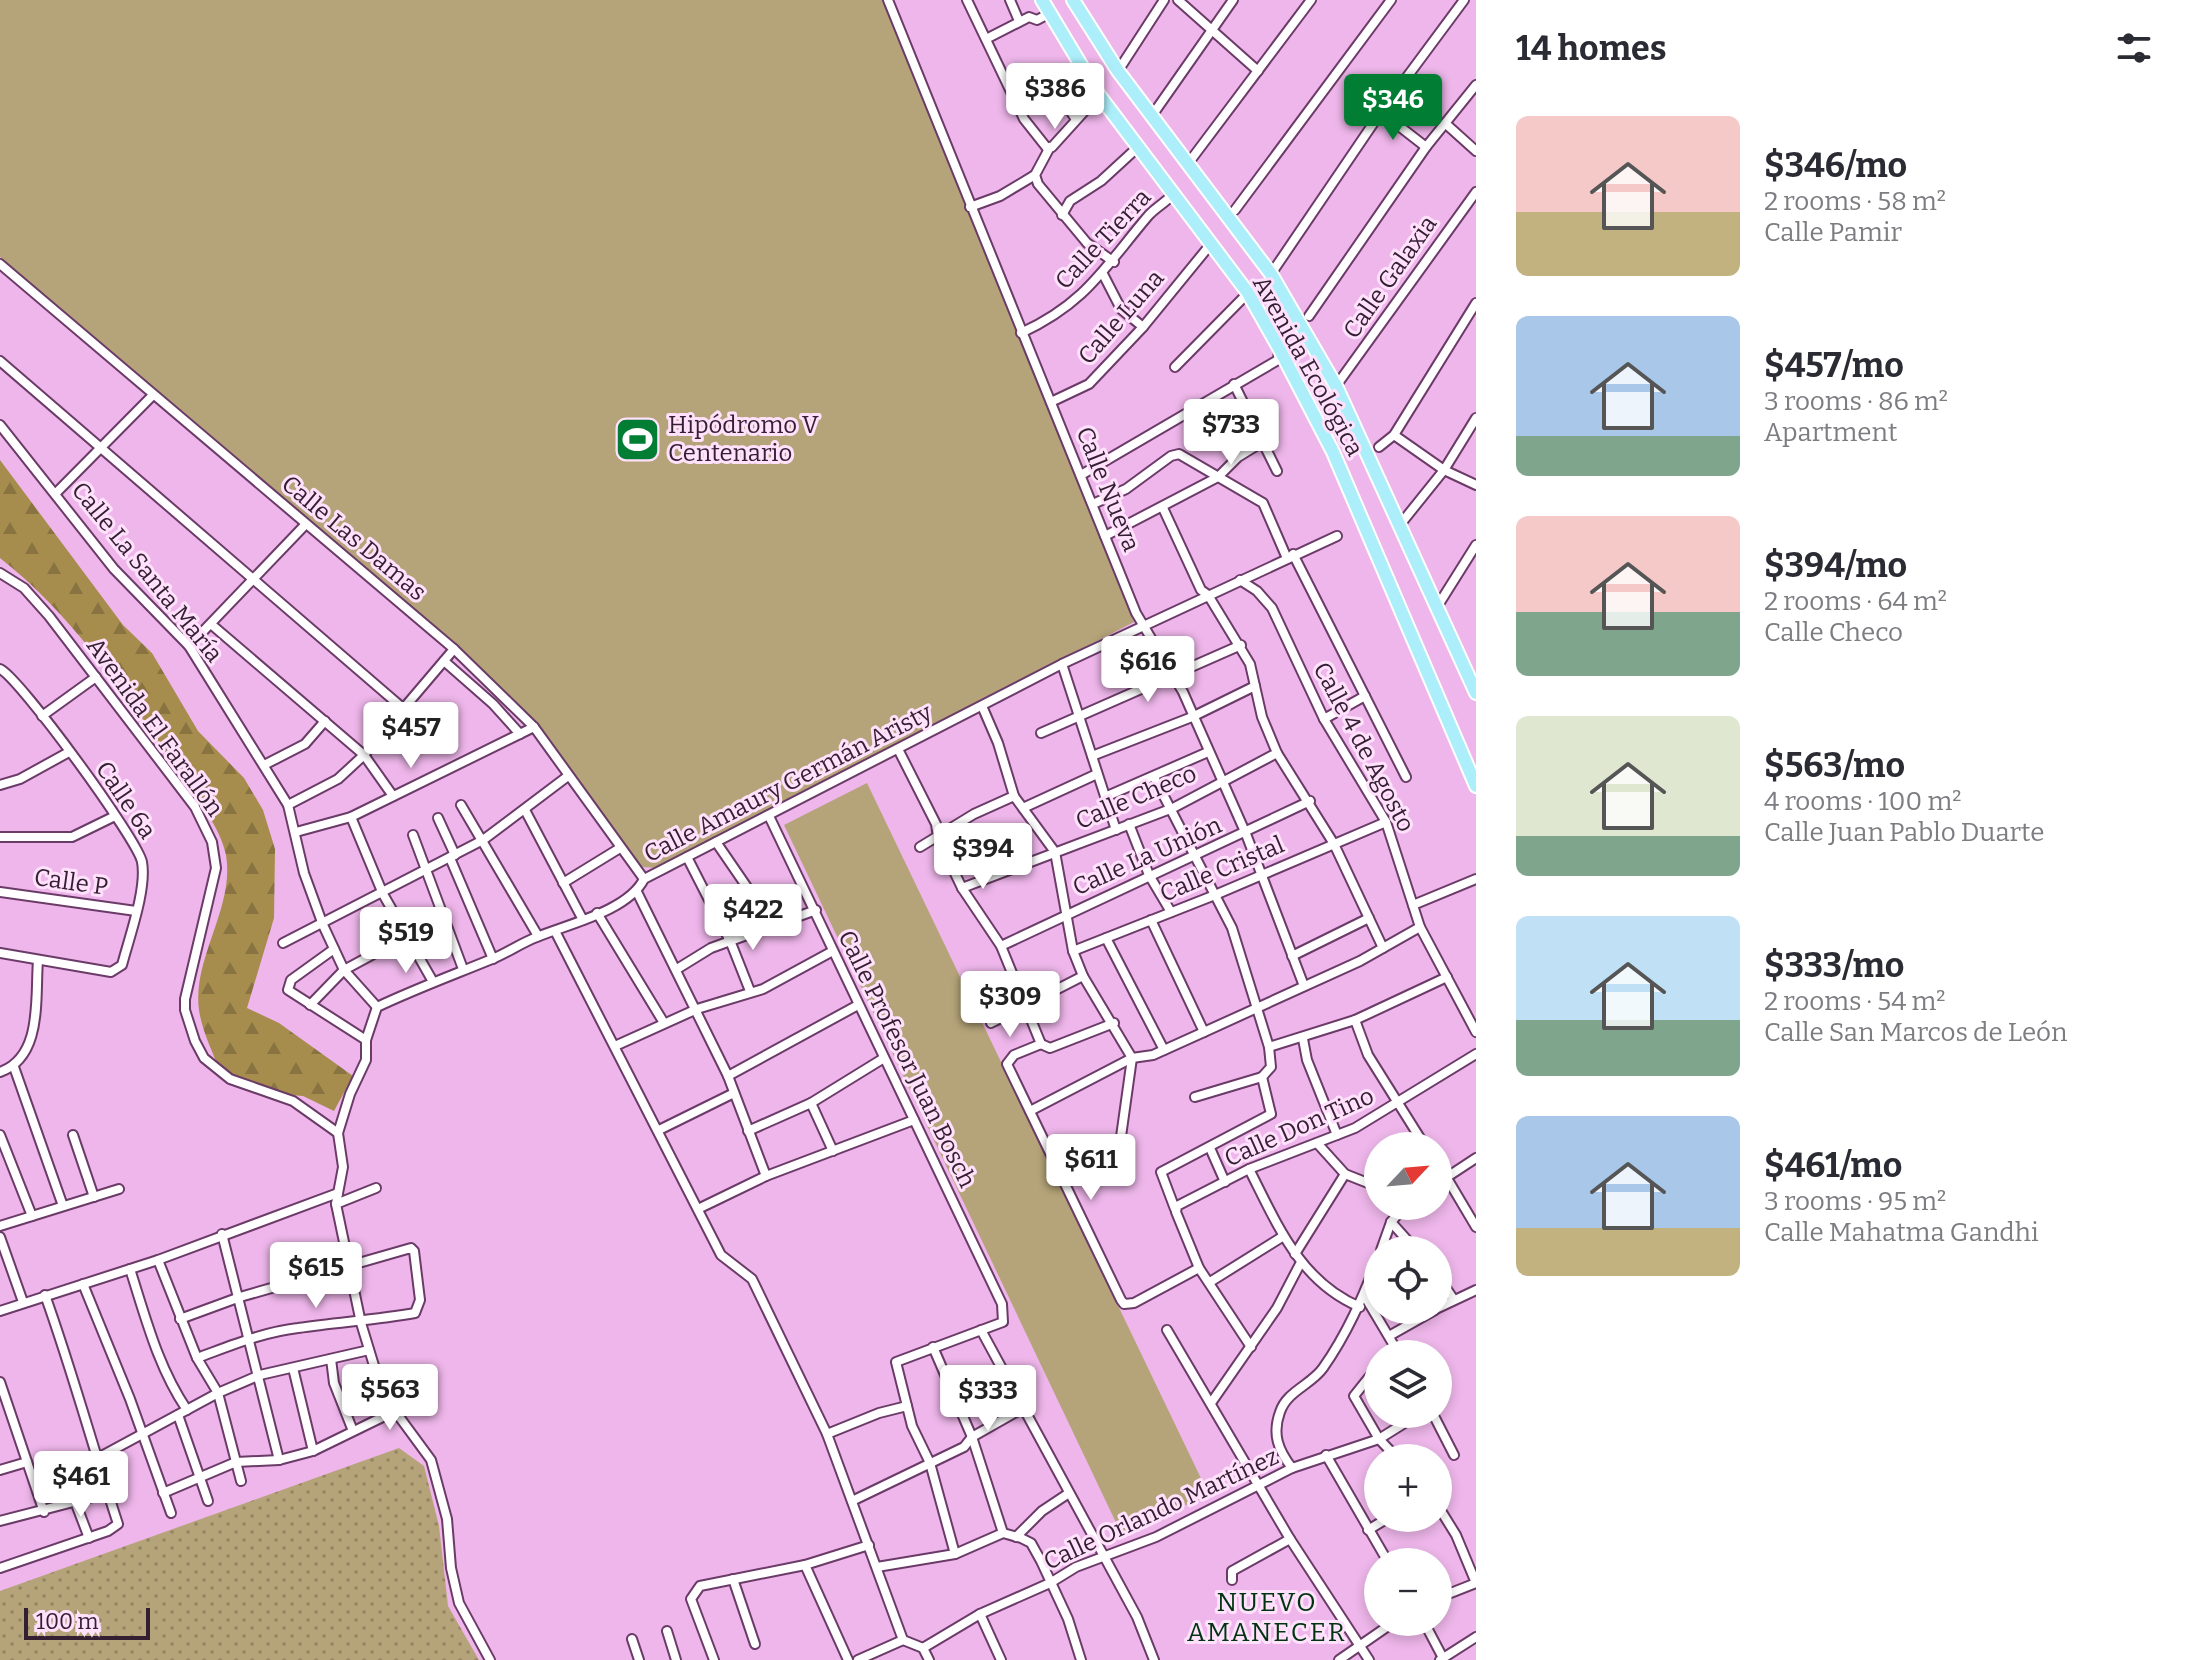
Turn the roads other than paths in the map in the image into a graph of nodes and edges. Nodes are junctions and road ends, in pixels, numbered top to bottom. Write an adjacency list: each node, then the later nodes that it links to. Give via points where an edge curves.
1 (888, 0): 33 (street, Calle Nueva)
2 (967, 0): 15 (street)
3 (1010, 0): 13 (street)
4 (1042, 0): 12 (main road, Avenida Ecológica)
5 (1164, 0): 16 (street)
6 (1178, 0): 14 (street)
7 (1233, 0): 14 (street)
8 (1311, 0): 17 (street)
9 (1391, 0): 34 (street)
10 (1464, 0): 21 (street)
11 (1075, 1): 16 (main road, Avenida Ecológica)
12 (1050, 13): 13 (street); 20 (main road, Avenida Ecológica)
13 (1019, 21): 15 (street)
14 (1212, 29): 17 (street); 22 (street)
15 (986, 39): 27 (street, via 1024,119)
16 (1118, 71): 22 (main road, Avenida Ecológica)
17 (1258, 71): 29 (street)
18 (1044, 72): 23 (street)
19 (1476, 85): 24 (street)
20 (1099, 95): 23 (street); 25 (main road, Avenida Ecológica)
21 (1381, 112): 26 (street); 40 (street)
22 (1151, 117): 29 (main road, Avenida Ecológica)
23 (1075, 118): 27 (street)
24 (1446, 124): 26 (street); 28 (street)
25 (1138, 147): 32 (main road, Avenida Ecológica); 35 (street, via 1070,201)
26 (1426, 147): 43 (street)
27 (1049, 149): 30 (street)
28 (1476, 151)
29 (1187, 165): 40 (main road, Avenida Ecológica)
30 (1035, 175): 33 (street); 35 (street)
31 (1476, 192): 50 (street, Calle Galaxia)
32 (1172, 195): 36 (main road, Avenida Ecológica); 37 (street, Calle Tierra, via 1149,215)
33 (970, 207): 45 (street, Calle Nueva)
34 (1235, 210)
35 (1062, 215): 37 (street, via 1087,243)
36 (1210, 245): 41 (main road, Avenida Ecológica); 44 (street, Calle Luna)
37 (1114, 262): 39 (street, Calle Tierra)
38 (0, 264): 51 (street, Calle Las Damas)
39 (1103, 274): 44 (street, via 1121,309); 45 (street, Calle Tierra, via 1057,316)
40 (1271, 274): 50 (main road, Avenida Ecológica)
41 (1248, 293): 46 (main road, Avenida Ecológica); 48 (street)
42 (1476, 303): 55 (street)
43 (1309, 316)
44 (1143, 327): 52 (street, Calle Luna, via 1089,384)
45 (1021, 333): 52 (street, Calle Nueva)
46 (1279, 348): 49 (street, via 1278,360); 114 (main road, Avenida Ecológica, via 1333,452)
47 (0, 361): 57 (street)
48 (1175, 367)
49 (1234, 384): 56 (street); 61 (street)
50 (1336, 386): 68 (main road, Avenida Ecológica)
51 (153, 395): 57 (street); 67 (street, Calle Las Damas)
52 (1051, 402): 61 (street, Calle Nueva)
53 (1476, 418): 59 (street)
54 (0, 425): 64 (street, Calle La Santa María)
55 (1394, 435): 58 (street); 59 (street)
56 (1264, 441): 60 (street); 62 (street)
57 (101, 446): 64 (street); 74 (street)
58 (1379, 447)
59 (1444, 470): 63 (street); 68 (street)
60 (1277, 471)
61 (1081, 475): 65 (street, Calle Nueva)
62 (1218, 477): 65 (street, via 1179,454); 66 (street); 72 (street, via 1267,507)
63 (1476, 485)
64 (56, 493): 81 (street, Calle La Santa María, via 114,569)
65 (1093, 504): 69 (street, Calle Nueva)
66 (1163, 508): 69 (street); 76 (street)
67 (305, 525): 74 (street); 82 (street, Calle Las Damas)
68 (1399, 527): 77 (main road, Avenida Ecológica)
69 (1105, 536): 78 (street, Calle Nueva)
70 (1337, 536): 72 (street, Calle Amaury Germán Aristy)
71 (1476, 545): 77 (street)
72 (1290, 555): 75 (street, Calle Amaury Germán Aristy); 90 (street)
73 (0, 573): 87 (street, Avenida El Farallón, via 29,593)
74 (256, 578): 79 (street); 92 (street)
75 (1240, 580): 76 (street, Calle Amaury Germán Aristy); 96 (street, Calle 4 de Agosto, via 1272,608)
76 (1208, 595): 78 (street, Calle Amaury Germán Aristy); 80 (street)
77 (1437, 607): 89 (main road, Avenida Ecológica)
78 (1145, 624): 84 (street, Calle Amaury Germán Aristy); 86 (street, Calle Nueva)
79 (212, 625): 81 (street); 97 (street)
80 (1241, 645): 86 (street); 88 (street)
81 (189, 646): 107 (street, Calle La Santa María)
82 (454, 649): 83 (street); 98 (street, Calle Las Damas)
83 (444, 661): 92 (street); 100 (street)
84 (1062, 664): 91 (street, Calle Amaury Germán Aristy); 93 (street)
85 (0, 669): 94 (street, Calle 6a)
86 (1173, 676): 93 (street); 95 (street, Calle Nueva)
87 (96, 677): 94 (street); 225 (street, Avenida El Farallón, via 195,807 214,851 215,876 185,999 200,1049 230,1079 293,1101)
88 (1255, 686): 95 (street); 104 (street)
89 (1476, 693)
90 (1365, 696): 96 (street); 111 (street)
91 (982, 706): 101 (street, Calle Amaury Germán Aristy); 116 (street)
92 (405, 710): 105 (street)
93 (1080, 715): 99 (street); 106 (street)
94 (42, 716): 102 (street, Calle 6a)
95 (1192, 717): 103 (street, Calle Nueva); 106 (street)
96 (1324, 719): 128 (street, Calle 4 de Agosto)
97 (325, 721): 105 (street); 107 (street, via 305,744)
98 (534, 727): 100 (street); 109 (street, Calle Las Damas)
99 (1041, 733)
100 (520, 734): 115 (street)
101 (899, 751): 125 (street, Calle Amaury Germán Aristy); 135 (street)
102 (69, 752): 113 (street); 124 (street, Calle 6a)
103 (1208, 752): 110 (street); 112 (street, Calle Nueva)
104 (1277, 753): 112 (street, Calle Checo); 118 (street)
105 (364, 755): 115 (street); 119 (street, via 338,779)
106 (1092, 756): 108 (street)
107 (264, 765): 119 (street, Calle La Santa María)
108 (1097, 774): 117 (street); 121 (street)
109 (568, 776): 123 (street); 140 (street, Calle Las Damas)
110 (1154, 777): 117 (street); 122 (street)
111 (1406, 777)
112 (1222, 782): 122 (street, Calle Checo); 132 (street, Calle Nueva)
113 (0, 785)
114 (1476, 786)
115 (393, 796): 126 (street)
116 (1014, 796): 121 (street); 135 (street)
117 (1105, 797): 130 (street)
118 (1310, 801): 132 (street, Calle La Unión); 138 (street)
119 (288, 805): 131 (street, Calle La Santa María)
120 (461, 805): 136 (street)
121 (1023, 808): 141 (street)
122 (1169, 809): 129 (street, Calle Checo); 142 (street)
123 (525, 810): 136 (street); 150 (street)
124 (115, 816): 134 (street, via 72,837); 158 (street, Calle 6a, via 143,864)
125 (769, 816): 137 (street, Calle Amaury Germán Aristy); 157 (street, Calle Profesor Juan Bosch)
126 (351, 817): 131 (street); 154 (street)
127 (438, 818): 143 (street)
128 (1386, 822): 138 (street, Calle Cristal); 156 (street, Calle 4 de Agosto)
129 (1129, 824): 130 (street, Calle Checo); 146 (street)
130 (1116, 830): 141 (street, Calle Checo)
131 (296, 832): 165 (street, Calle La Santa María)
132 (1246, 834): 142 (street, Calle La Unión); 147 (street, Calle Nueva)
133 (413, 835): 145 (street)
134 (0, 837)
135 (938, 838): 139 (street); 151 (street)
136 (483, 840): 143 (street); 170 (street)
137 (716, 842): 144 (street, Calle Amaury Germán Aristy); 167 (street)
138 (1334, 844): 147 (street, Calle Cristal); 162 (street)
139 (920, 847)
140 (620, 848): 148 (street, Calle Las Damas); 150 (street)
141 (1055, 852): 151 (street, Calle Checo); 161 (street)
142 (1194, 856): 146 (street, Calle La Unión); 155 (street)
143 (452, 857): 145 (street); 181 (street)
144 (687, 857): 148 (street, Calle Amaury Germán Aristy); 173 (street)
145 (428, 868): 154 (street); 183 (street)
146 (1149, 875): 159 (street); 161 (street, Calle La Unión)
147 (1261, 875): 155 (street, Calle Cristal); 180 (street, Calle Nueva)
148 (644, 879): 153 (street, Calle Amaury Germán Aristy)
149 (1476, 879): 156 (street)
150 (563, 883): 163 (street)
151 (962, 888): 174 (street)
152 (0, 892): 158 (street, Calle P)
153 (637, 892): 160 (street, Calle Amaury Germán Aristy); 184 (street)
154 (383, 894): 165 (street); 169 (street)
155 (1215, 895): 159 (street, Calle Cristal); 193 (street)
156 (1413, 905): 166 (street, Calle 4 de Agosto)
157 (816, 910): 167 (street); 178 (street, Calle Profesor Juan Bosch)
158 (136, 911): 182 (street, Calle 6a, via 122,965 111,972)
159 (1171, 912): 164 (street, Calle Cristal)
160 (597, 913): 163 (street, Calle Amaury Germán Aristy); 198 (street)
161 (1065, 916): 174 (street, Calle La Unión); 177 (street)
162 (1369, 918): 175 (street); 180 (street)
163 (583, 920): 168 (street, Calle Amaury Germán Aristy)
164 (1151, 920): 171 (street, Calle Cristal); 201 (street)
165 (323, 925): 172 (street); 176 (street, Calle La Santa María)
166 (1420, 927): 175 (street); 187 (street, Calle 4 de Agosto)
167 (775, 928): 173 (street)
168 (555, 931): 170 (street, Calle Amaury Germán Aristy); 206 (street)
169 (407, 936): 185 (street); 188 (street)
170 (538, 936): 181 (street, Calle Amaury Germán Aristy)
171 (1106, 938): 177 (street, Calle Cristal); 208 (street)
172 (283, 943)
173 (731, 943): 184 (street, via 711,948); 190 (street)
174 (1001, 946): 195 (street)
175 (1383, 948): 189 (street)
176 (334, 949): 185 (street, Calle La Santa María); 191 (street, via 287,984)
177 (1073, 951): 186 (street)
178 (831, 952): 190 (street); 192 (street, Calle Profesor Juan Bosch)
179 (0, 953): 182 (street)
180 (1292, 956): 189 (street, Calle Nueva)
181 (493, 959): 183 (street, Calle Amaury Germán Aristy)
182 (38, 960): 212 (street, via 30,1045)
183 (463, 969): 188 (street, Calle Amaury Germán Aristy)
184 (677, 969): 196 (street)
185 (344, 970): 191 (street); 194 (street, Calle La Santa María)
186 (1083, 976): 195 (street); 200 (street)
187 (1447, 977): 197 (street); 202 (street, Calle 4 de Agosto)
188 (432, 980): 194 (street, Calle Amaury Germán Aristy)
189 (1304, 986): 193 (street)
190 (750, 991): 196 (street)
191 (310, 1005): 204 (street)
192 (858, 1005): 210 (street, Calle Profesor Juan Bosch); 214 (street)
193 (1259, 1006): 201 (street); 207 (street)
194 (377, 1007): 204 (street)
195 (1025, 1008): 199 (street); 205 (street)
196 (697, 1009): 198 (street); 214 (street)
197 (1355, 1020): 203 (street); 219 (street)
198 (664, 1023): 206 (street)
199 (991, 1023)
200 (1114, 1023): 205 (street, via 1050,1048); 211 (street)
201 (1204, 1032): 208 (street)
202 (1476, 1032)
203 (1303, 1039): 207 (street); 228 (street)
204 (366, 1040): 225 (street, via 366,1060)
205 (1041, 1044): 220 (street, via 1014,1055 1007,1064)
206 (615, 1046): 222 (street)
207 (1269, 1047): 215 (street, via 1271,1067)
208 (1164, 1050): 211 (street)
209 (1476, 1054): 219 (street, Calle Don Tino)
210 (884, 1058): 218 (street); 221 (street, Calle Profesor Juan Bosch)
211 (1132, 1058): 220 (street); 232 (street)
212 (14, 1067): 213 (street); 246 (street)
213 (0, 1072)
214 (728, 1076): 216 (street)
215 (1262, 1077): 217 (street); 230 (street, via 1270,1116)
216 (734, 1093): 222 (street); 223 (street)
217 (1195, 1097)
218 (811, 1103): 223 (street); 231 (street)
219 (1397, 1105): 224 (street); 228 (street, Calle Don Tino)
220 (1030, 1111): 262 (street, via 1124,1304)
221 (914, 1120): 231 (street); 279 (street, Calle Profesor Juan Bosch, via 1002,1304 1003,1322)
222 (659, 1130): 248 (street)
223 (748, 1131): 237 (street)
224 (1415, 1132)
225 (338, 1133): 243 (street, via 343,1167)
226 (0, 1135): 249 (street)
227 (73, 1135): 244 (street)
228 (1337, 1135): 229 (street, Calle Don Tino)
229 (1317, 1143): 234 (street, Calle Don Tino); 235 (street)
230 (1210, 1148): 239 (street); 247 (street, via 1161,1172)
231 (833, 1151): 237 (street)
232 (1118, 1158)
233 (1476, 1158): 236 (street)
234 (1249, 1169): 239 (street, Calle Don Tino); 257 (street)
235 (1345, 1174): 238 (street); 258 (street)
236 (1452, 1174)
237 (766, 1176): 248 (street)
238 (1364, 1181)
239 (1225, 1182): 247 (street, Calle Don Tino)
240 (1452, 1184): 252 (street)
241 (376, 1188): 245 (street)
242 (119, 1189): 244 (street)
243 (338, 1193): 245 (street); 253 (street)
244 (94, 1197): 246 (street)
245 (336, 1204): 261 (street)
246 (63, 1206): 249 (street)
247 (1176, 1207): 262 (street)
248 (700, 1208): 305 (street, via 721,1255 752,1279)
249 (32, 1216): 251 (street)
250 (1391, 1222): 254 (street); 255 (street)
251 (0, 1226)
252 (1476, 1227)
253 (222, 1234): 259 (street); 269 (street)
254 (1386, 1236)
255 (1404, 1236)
256 (0, 1237): 272 (street)
257 (1282, 1237): 258 (street); 264 (street)
258 (1295, 1254): 260 (street)
259 (158, 1260): 263 (street); 275 (street)
260 (1300, 1264): 273 (street, via 1339,1298); 285 (street)
261 (351, 1266): 269 (street); 276 (street); 276 (street, via 411,1248 419,1309)
262 (1199, 1268): 264 (street)
263 (130, 1269): 265 (street); 297 (street, via 153,1345)
264 (1210, 1282): 285 (street)
265 (83, 1284): 267 (street); 306 (street)
266 (1476, 1290): 271 (street)
267 (45, 1295): 272 (street); 313 (street)
268 (1364, 1295): 273 (street)
269 (240, 1297): 275 (street); 282 (street)
270 (1452, 1297): 271 (street)
271 (1454, 1300)
272 (23, 1302): 274 (street)
273 (1360, 1307): 318 (street, via 1321,1372 1281,1410 1275,1434)
274 (0, 1311)
275 (180, 1319): 287 (street)
276 (361, 1323): 282 (street, via 297,1328); 286 (street)
277 (1382, 1324): 281 (street)
278 (1410, 1324): 281 (street)
279 (981, 1330): 284 (street); 296 (street)
280 (1167, 1330): 294 (street)
281 (1389, 1336): 283 (street)
282 (250, 1339): 287 (street); 290 (street)
283 (1391, 1340)
284 (933, 1347): 295 (street, via 896,1362); 307 (street)
285 (1251, 1347): 294 (street)
286 (369, 1350): 288 (street); 298 (street)
287 (197, 1358): 293 (street)
288 (331, 1359): 289 (street); 304 (street, via 334,1383)
289 (293, 1368): 290 (street); 310 (street)
290 (260, 1375): 293 (street); 314 (street)
291 (0, 1382): 315 (street)
292 (1364, 1384): 299 (street, via 1354,1396)
293 (218, 1393): 297 (street); 316 (street)
294 (1211, 1403): 322 (street)
295 (907, 1406): 305 (street); 317 (street)
296 (1025, 1407): 307 (street); 325 (street)
297 (187, 1410): 300 (street)
298 (395, 1411): 304 (street); 360 (street, via 431,1460 447,1519 459,1603)
299 (1364, 1413)
300 (178, 1415): 306 (street); 320 (street)
301 (1373, 1428): 308 (street)
302 (1397, 1428): 308 (street, Calle Orlando Martínez)
303 (1440, 1428): 312 (street)
304 (353, 1431): 310 (street)
305 (827, 1434): 327 (street)
306 (142, 1435): 313 (street); 324 (street)
307 (972, 1437): 317 (street, via 964,1447); 334 (street)
308 (1379, 1439): 309 (street); 311 (street, Calle Orlando Martínez)
309 (1384, 1444)
310 (313, 1451): 314 (street)
311 (1326, 1455): 318 (street, Calle Orlando Martínez); 332 (street)
312 (1454, 1455)
313 (96, 1459): 323 (street)
314 (279, 1460): 316 (street)
315 (27, 1462): 319 (street); 329 (street)
316 (236, 1462): 320 (street); 321 (street)
317 (930, 1463): 327 (street); 339 (street)
318 (1292, 1468): 322 (street, Calle Orlando Martínez)
319 (0, 1470)
320 (201, 1478): 324 (street); 326 (street)
321 (241, 1481)
322 (1258, 1486): 337 (street); 340 (street, Calle Orlando Martínez, via 1156,1537)
323 (108, 1493): 328 (street); 336 (street, via 118,1524)
324 (163, 1493): 330 (street)
325 (1069, 1493): 335 (street); 340 (street)
326 (208, 1501)
327 (852, 1501): 338 (street)
328 (76, 1504): 329 (street); 336 (street)
329 (44, 1512): 331 (street)
330 (171, 1513)
331 (0, 1521)
332 (1364, 1523)
333 (1452, 1529): 347 (street)
334 (1003, 1533): 335 (street); 339 (street)
335 (1016, 1537): 346 (street, via 1031,1543)
336 (89, 1538): 343 (street)
337 (1290, 1539): 345 (street, via 1232,1571); 357 (street)
338 (869, 1545): 341 (street); 342 (street)
339 (955, 1554): 342 (street)
340 (1104, 1556): 346 (street, Calle Orlando Martínez); 369 (street)
341 (805, 1565): 344 (street); 364 (street)
342 (877, 1567): 355 (street)
343 (0, 1568)
344 (733, 1579): 356 (street); 363 (street, via 700,1586 691,1599)
345 (1232, 1580)
346 (1050, 1583): 349 (street, Calle Orlando Martínez); 368 (street)
347 (1476, 1583): 348 (street)
348 (1452, 1592)
349 (980, 1614): 358 (street, Calle Orlando Martínez); 367 (street)
350 (667, 1631): 362 (street)
351 (1372, 1636): 357 (street)
352 (1431, 1636): 359 (street)
353 (1476, 1637): 359 (street)
354 (632, 1639): 361 (street)
355 (903, 1640): 358 (street); 365 (street)
356 (755, 1644)
357 (1359, 1644): 370 (street); 371 (street)
358 (923, 1648): 366 (street)
359 (1442, 1659)
360 (490, 1660)
361 (639, 1660)
362 (676, 1660)
363 (714, 1660)
364 (848, 1660)
365 (858, 1660)
366 (929, 1660)
367 (1001, 1660)
368 (1081, 1660)
369 (1154, 1660)
370 (1339, 1660)
371 (1369, 1660)

